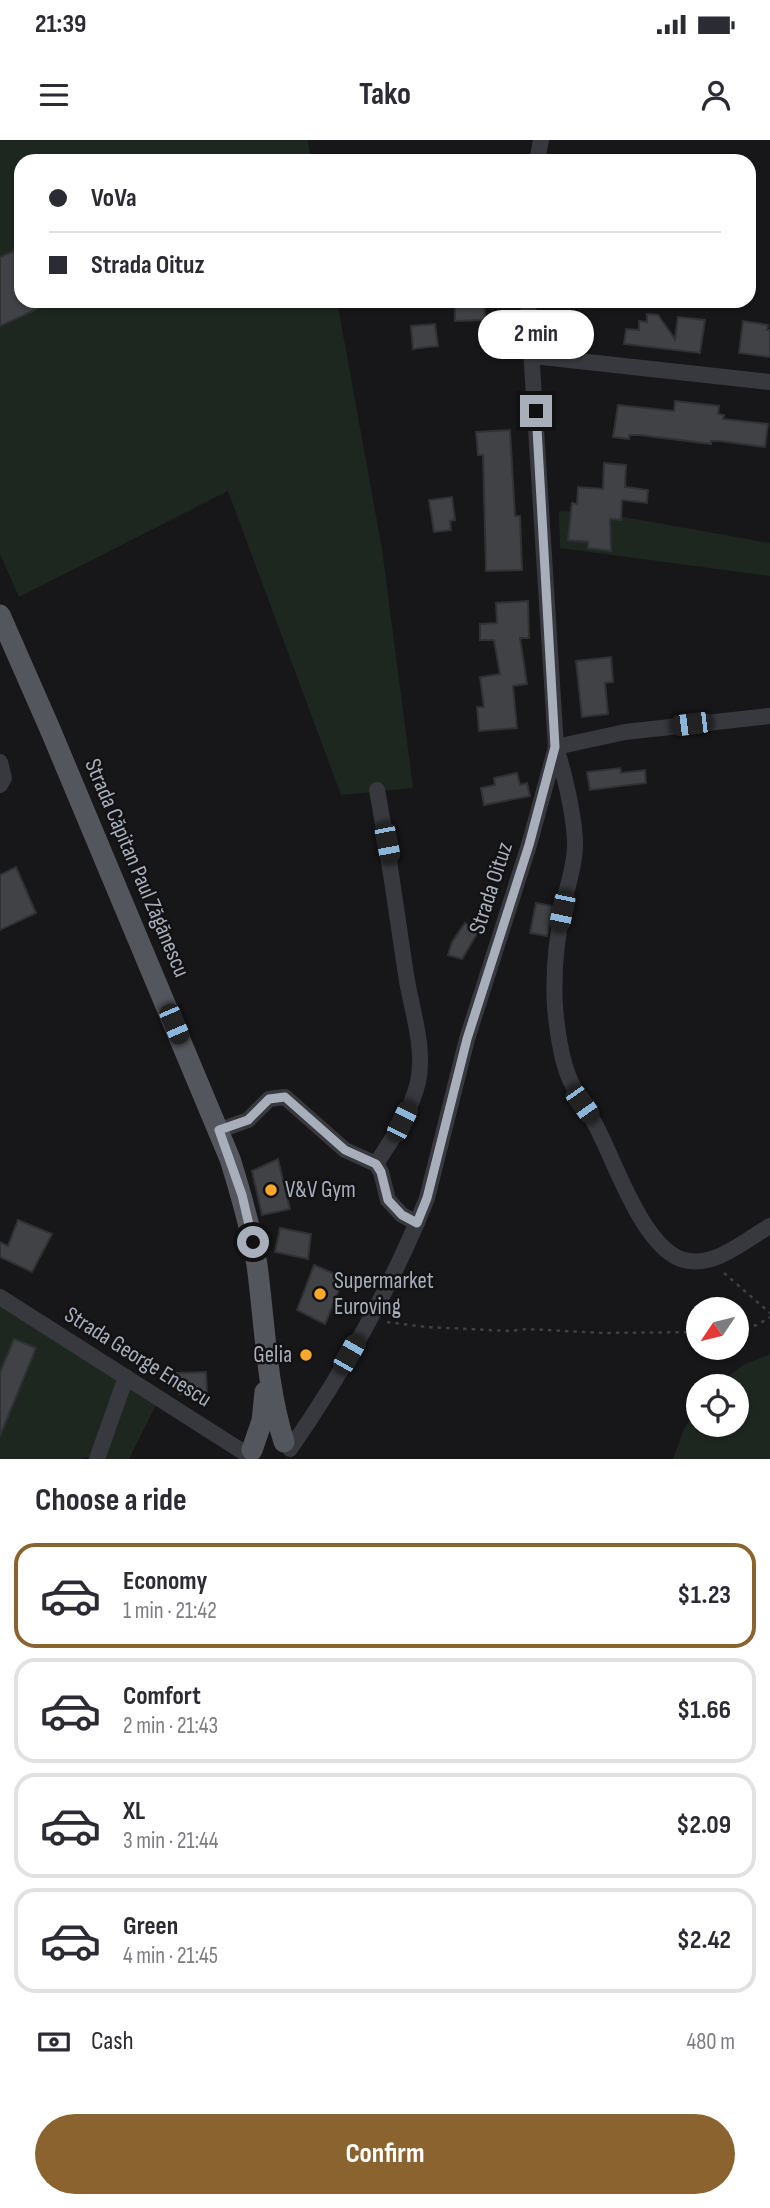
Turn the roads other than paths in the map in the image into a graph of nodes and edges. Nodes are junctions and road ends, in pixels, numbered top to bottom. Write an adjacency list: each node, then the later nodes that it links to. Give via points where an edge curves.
1 (529, 308): 2 (street, Strada Oituz)
2 (533, 356): 3 (street); 6 (street, Strada Oituz)
3 (770, 383)
4 (1, 621): 10 (main road, Strada Căpitan Paul Zăgănescu)
5 (770, 716): 6 (street, via 625,732)
6 (555, 747): 12 (street, Strada Oituz); 13 (street, via 575,841 554,969 555,1010 568,1075 635,1208 666,1250 683,1260 711,1260)
7 (0, 762): 8 (street, via 4,778)
8 (0, 785)
9 (377, 790): 11 (street, via 420,1051 418,1082 408,1108)
10 (219, 1130): 11 (street, via 248,1120 269,1099 285,1097 345,1150); 15 (main road, Strada Căpitan Paul Zăgănescu, via 251,1231)
11 (376, 1164): 12 (street, via 388,1200)
12 (417, 1223): 17 (street, Strada Oituz, via 369,1320)
13 (770, 1226)
14 (0, 1297): 16 (street, Strada George Enescu)
15 (266, 1348): 17 (main road, Strada Căpitan Paul Zăgănescu, via 272,1391); 18 (main road, Strada Căpitan Paul Zăgănescu, via 262,1421)
16 (126, 1377): 18 (street, Strada George Enescu); 19 (street)
17 (289, 1450): 18 (main road, via 278,1439 266,1438)
18 (251, 1455)
19 (97, 1459)

